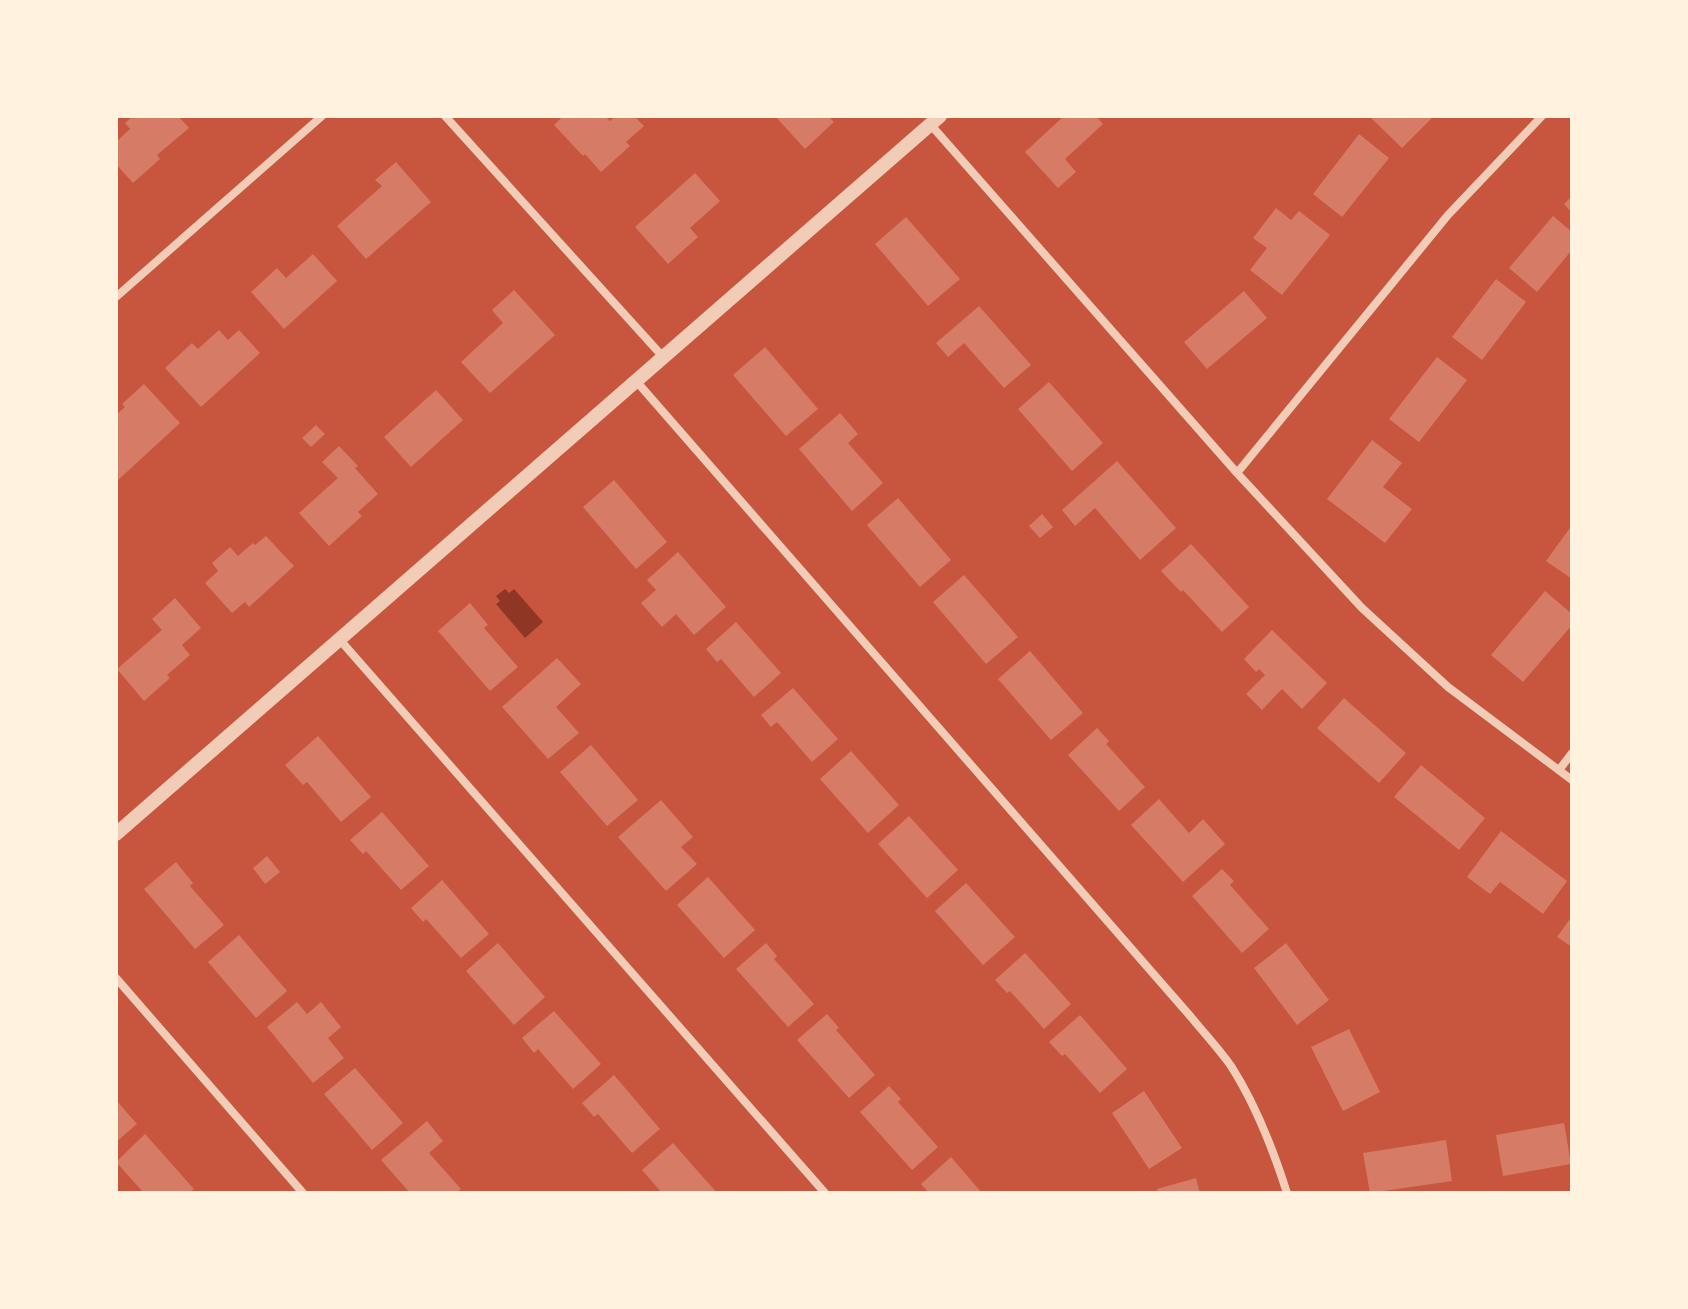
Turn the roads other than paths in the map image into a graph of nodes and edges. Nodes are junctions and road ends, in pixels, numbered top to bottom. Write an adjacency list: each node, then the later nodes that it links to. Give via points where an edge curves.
1 (322, 116): 5 (street)
2 (445, 116): 6 (street)
3 (1542, 116): 8 (street, via 1448,215)
4 (935, 120): 6 (street); 8 (street)
5 (116, 297)
6 (664, 358): 7 (street)
7 (637, 382): 9 (street); 17 (street, via 1230,1064)
8 (1237, 473): 11 (street, via 1362,608 1448,687)
9 (340, 640): 13 (street); 16 (street)
10 (1572, 753): 11 (street)
11 (1559, 770): 12 (street)
12 (1572, 780)
13 (116, 834)
14 (116, 978): 15 (street)
15 (303, 1193)
16 (825, 1193)
17 (1287, 1193)

